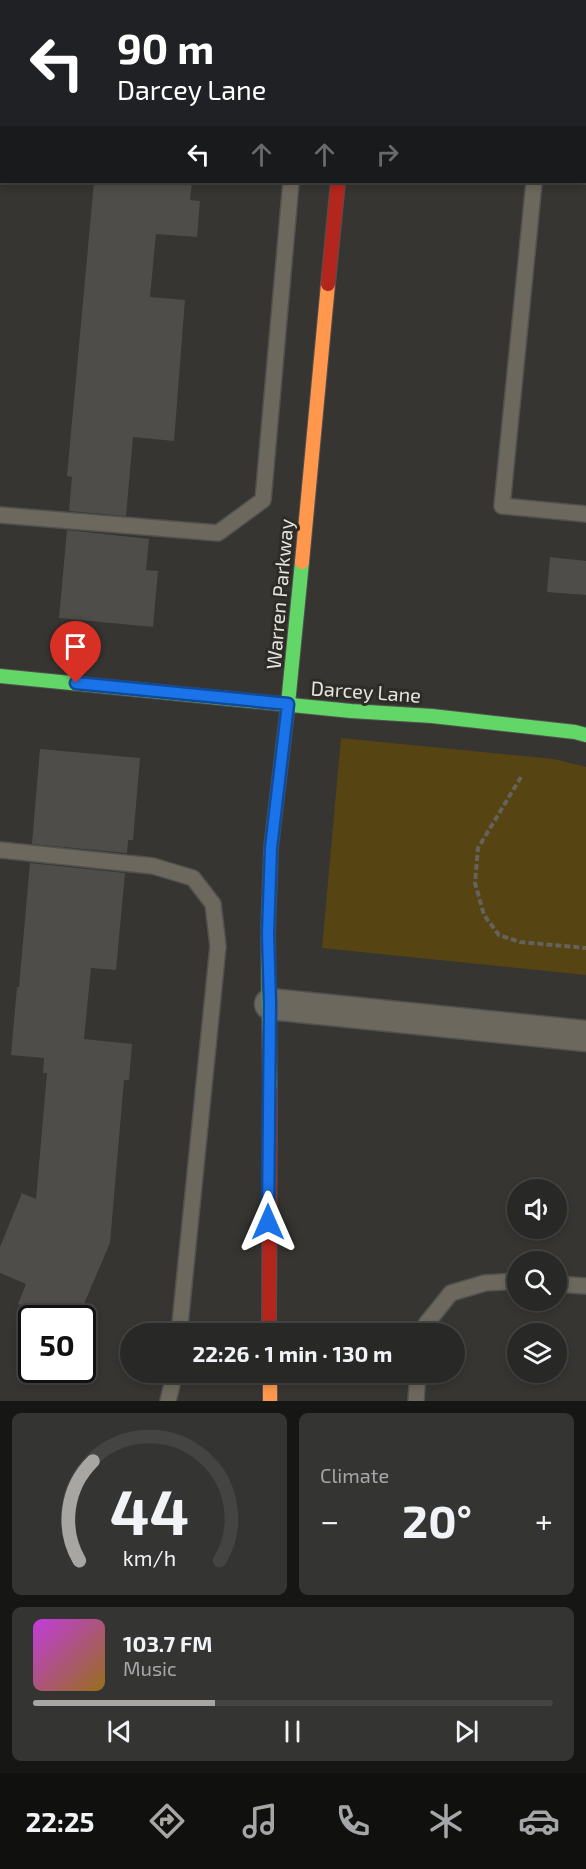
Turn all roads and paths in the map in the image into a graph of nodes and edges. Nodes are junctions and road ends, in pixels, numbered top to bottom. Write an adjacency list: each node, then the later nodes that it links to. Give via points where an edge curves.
1 (291, 183): 5 (lane, via 263,500 218,533)
2 (338, 183): 7 (main road, Warren Parkway)
3 (534, 183): 4 (lane, via 502,506)
4 (586, 514)
5 (0, 515)
6 (0, 676): 7 (main road, Darcey Lane)
7 (288, 704): 8 (main road, Darcey Lane); 12 (main road, Warren Parkway, via 271,848)
8 (586, 735)
9 (521, 777): 11 (path, via 478,848 475,883 484,915 499,935 520,942)
10 (0, 850): 17 (lane, via 153,866 193,878 213,904 218,946)
11 (586, 948)
12 (270, 1004): 13 (street); 18 (main road, Warren Parkway)
13 (586, 1036)
14 (507, 1281): 19 (lane, via 485,1282 451,1293)
15 (567, 1285): 16 (lane)
16 (586, 1286)
17 (180, 1323)
18 (269, 1323)
19 (427, 1323)
20 (172, 1383): 23 (lane)
21 (270, 1383): 24 (main road)
22 (417, 1383): 25 (lane)
23 (168, 1401)
24 (270, 1401)
25 (416, 1401)

